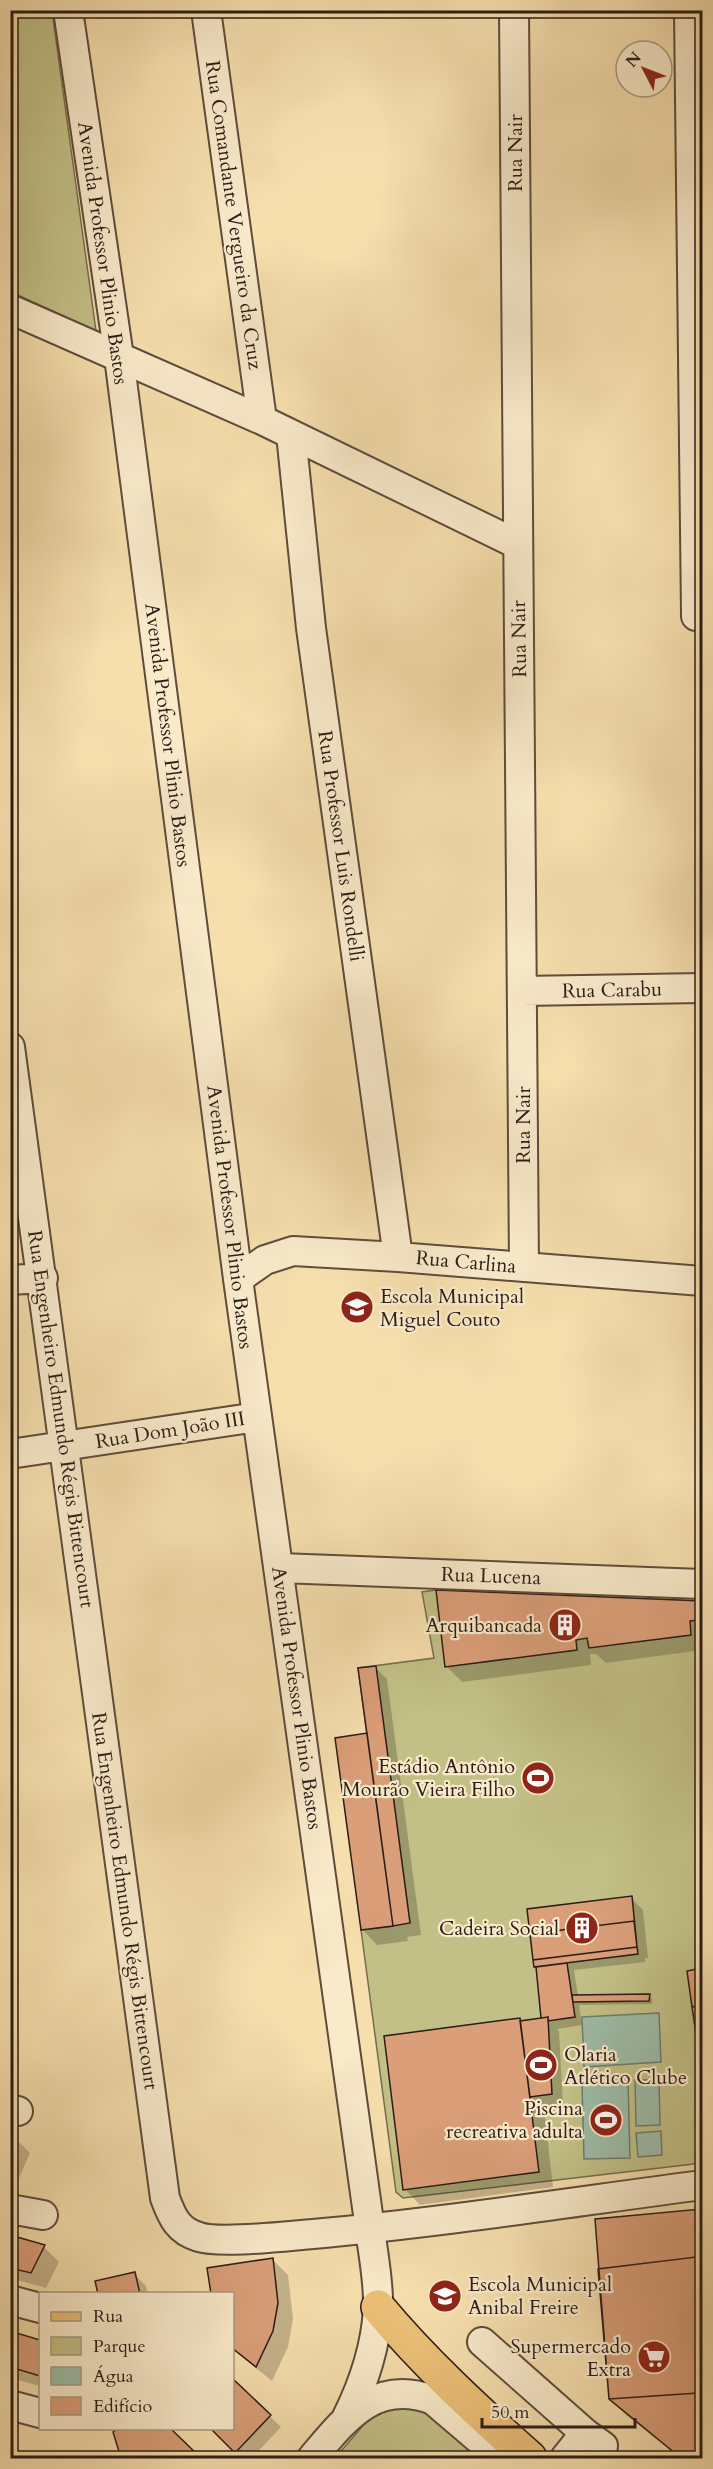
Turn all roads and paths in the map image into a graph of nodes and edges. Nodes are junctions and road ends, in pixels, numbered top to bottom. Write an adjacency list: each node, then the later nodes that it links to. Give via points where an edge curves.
1 (68, 10): 6 (street, Avenida Professor Plinio Bastos)
2 (206, 10): 7 (street, Rua Comandante Vergueiro da Cruz)
3 (514, 10): 9 (street, Rua Nair)
4 (689, 10): 10 (street)
5 (10, 309): 6 (street)
6 (119, 357): 7 (street); 17 (street, Avenida Professor Plinio Bastos)
7 (262, 420): 8 (street)
8 (291, 434): 9 (street); 14 (street, Rua Professor Luis Rondelli, via 311,628)
9 (517, 544): 12 (street, Rua Nair)
10 (696, 616)
11 (702, 988): 12 (street, Rua Carabu)
12 (522, 991): 15 (street, Rua Nair)
13 (10, 1047): 16 (street, Rua Engenheiro Edmundo Régis Bittencourt)
14 (398, 1257): 15 (street, Rua Carlina); 17 (street, Rua Carlina, via 293,1251 265,1260)
15 (524, 1267): 19 (street, Rua Carlina)
16 (43, 1278): 18 (street); 21 (street, Rua Engenheiro Edmundo Régis Bittencourt)
17 (238, 1279): 20 (street, Avenida Professor Plinio Bastos)
18 (10, 1280)
19 (702, 1281)
20 (257, 1417): 21 (street, Rua Dom João III); 23 (street, Avenida Professor Plinio Bastos)
21 (65, 1446): 22 (street, Rua Dom João III); 28 (street, Rua Engenheiro Edmundo Régis Bittencourt, via 165,2198 174,2220 201,2238 284,2237)
22 (10, 1454)
23 (280, 1568): 24 (street, Rua Lucena); 28 (street, Avenida Professor Plinio Bastos)
24 (702, 1584)
25 (702, 2185): 28 (street, Rua Engenheiro Edmundo Régis Bittencourt)
26 (10, 2209): 27 (street)
27 (43, 2215)
28 (370, 2229): 30 (street, Avenida Professor Plinio Bastos)
29 (10, 2301): 31 (street)
30 (378, 2307): 35 (street, Avenida Professor Plinio Bastos, via 368,2363); 39 (main road, via 444,2378)
31 (39, 2308)
32 (482, 2342): 36 (street)
33 (10, 2405): 34 (street)
34 (39, 2413)
35 (346, 2419): 37 (street); 38 (street, via 362,2405 385,2395 420,2395 442,2407)
36 (601, 2449): 40 (street)
37 (312, 2458)
38 (501, 2458)
39 (530, 2458)
40 (565, 2458)

